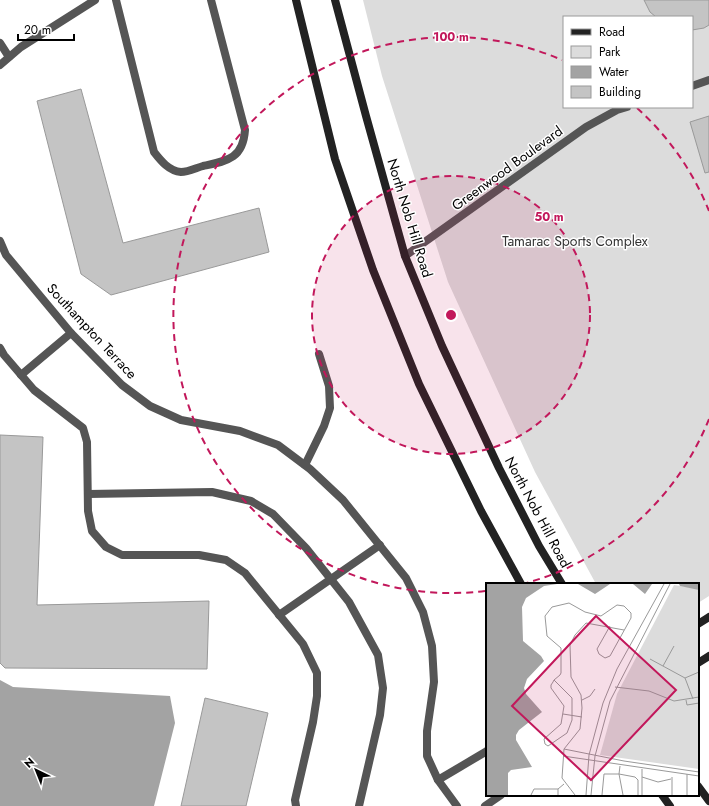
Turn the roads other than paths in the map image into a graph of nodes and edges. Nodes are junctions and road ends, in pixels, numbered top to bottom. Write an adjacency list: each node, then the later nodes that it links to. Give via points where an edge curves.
1 (95, 0): 7 (street)
2 (116, 0): 3 (street, via 154,152 165,166 181,172 228,160 238,152 244,141 245,130)
3 (211, 0)
4 (296, 0): 22 (main road, via 335,159 373,270 419,384 481,511)
5 (335, 0): 13 (main road, North Nob Hill Road)
6 (0, 43): 7 (street)
7 (9, 57): 8 (street)
8 (0, 65)
9 (709, 80): 10 (street)
10 (693, 86)
11 (624, 108): 13 (street, Greenwood Boulevard, via 586,127)
12 (0, 241): 14 (street, Southampton Terrace, via 6,255)
13 (405, 256): 23 (main road, North Nob Hill Road, via 442,346 499,468 539,546)
14 (71, 333): 17 (street); 18 (street, Southampton Terrace, via 122,385 150,406 181,420 240,431 278,445)
15 (0, 348): 17 (street)
16 (319, 354): 18 (street, via 329,386 330,408)
17 (21, 375): 19 (street, via 34,390 83,428 87,442)
18 (305, 465): 20 (street, Southampton Terrace, via 343,500)
19 (88, 494): 21 (street, via 212,492 251,501 273,514); 24 (street, via 92,531 106,547 122,555 199,555 226,560 245,573)
20 (380, 545): 21 (street); 30 (street, Southampton Terrace, via 406,578 423,612 432,646 434,682 427,732 427,756)
21 (331, 579): 24 (street); 36 (street, via 349,602 378,655 383,688 380,715)
22 (520, 583)
23 (561, 583)
24 (279, 615): 35 (street, via 303,644 317,673 313,722 295,800)
25 (709, 617): 26 (main road)
26 (699, 623)
27 (709, 656): 28 (main road)
28 (699, 662)
29 (486, 752): 30 (street)
30 (438, 780): 37 (street, Southampton Terrace)
31 (699, 787): 34 (main road)
32 (500, 796): 38 (street)
33 (663, 796): 39 (main road)
34 (709, 801)
35 (296, 806)
36 (359, 806)
37 (457, 806)
38 (485, 806)
39 (670, 806)

